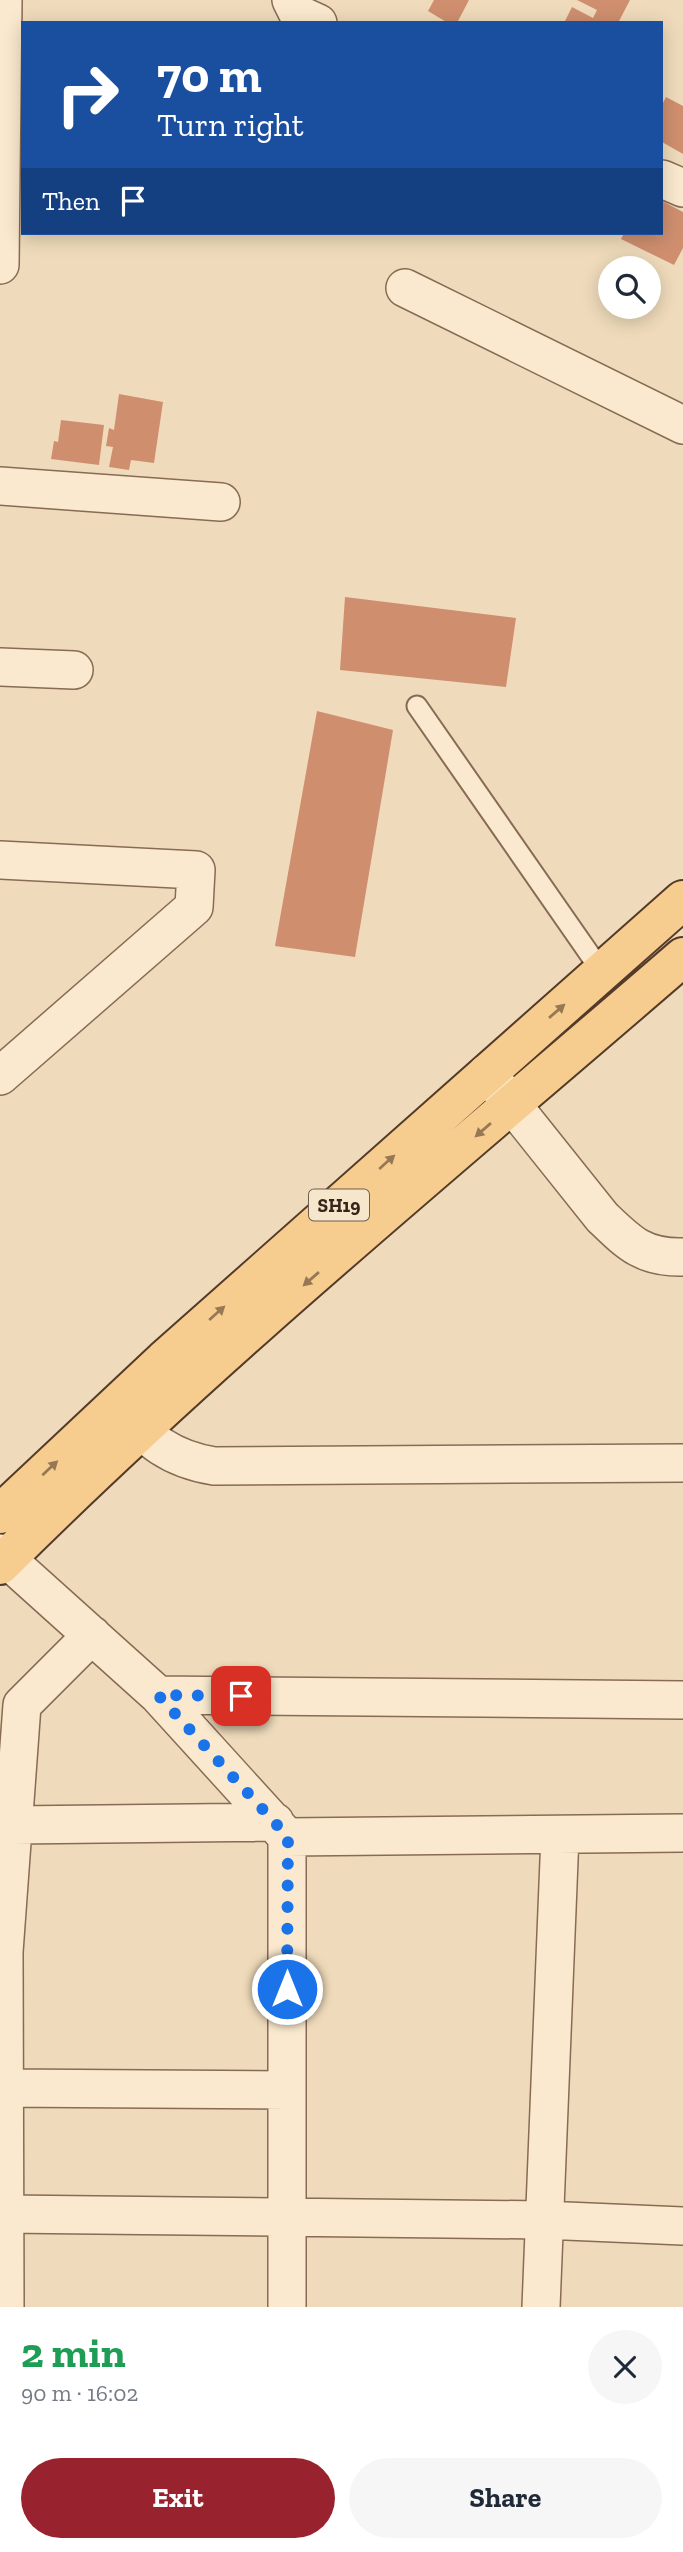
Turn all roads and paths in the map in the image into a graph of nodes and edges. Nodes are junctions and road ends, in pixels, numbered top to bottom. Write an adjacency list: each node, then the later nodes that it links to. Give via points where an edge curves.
1 (3, 0): 4 (street)
2 (291, 0): 3 (street, via 298,14)
3 (314, 21)
4 (12, 119): 7 (street)
5 (663, 179): 6 (street)
6 (683, 188)
7 (0, 265)
8 (405, 288): 9 (street)
9 (683, 425)
10 (0, 486): 11 (street)
11 (221, 502)
12 (0, 667): 13 (street)
13 (74, 670)
14 (417, 706): 18 (lane)
15 (0, 860): 20 (street, via 196,870 194,906)
16 (683, 900): 18 (main road, SH19)
17 (683, 957): 21 (main road, SH19)
18 (602, 972): 19 (main road, SH19, one-way to 18)
19 (487, 1073): 21 (street); 23 (main road, SH19, one-way to 19)
20 (0, 1076)
21 (513, 1104): 22 (street, via 602,1217 624,1238 645,1253); 23 (main road, SH19, one-way to 23)
22 (683, 1257)
23 (128, 1418): 24 (street, via 165,1451 214,1466); 25 (main road, SH19, one-way to 23); 26 (main road, SH19)
24 (683, 1463)
25 (0, 1514)
26 (2, 1559): 27 (street)
27 (92, 1635): 28 (street); 30 (street, via 22,1705)
28 (158, 1695): 29 (street); 31 (street)
29 (683, 1700)
30 (14, 1825): 31 (street); 34 (street)
31 (281, 1830): 33 (street); 36 (street)
32 (683, 1833): 33 (street)
33 (560, 1835): 39 (street)
34 (2, 1954): 35 (street)
35 (5, 2088): 36 (street); 37 (street)
36 (287, 2090): 38 (street)
37 (5, 2214): 38 (street); 41 (street)
38 (287, 2218): 39 (street); 42 (street)
39 (543, 2220): 40 (street); 43 (street)
40 (683, 2226)
41 (5, 2307)
42 (287, 2307)
43 (541, 2307)

